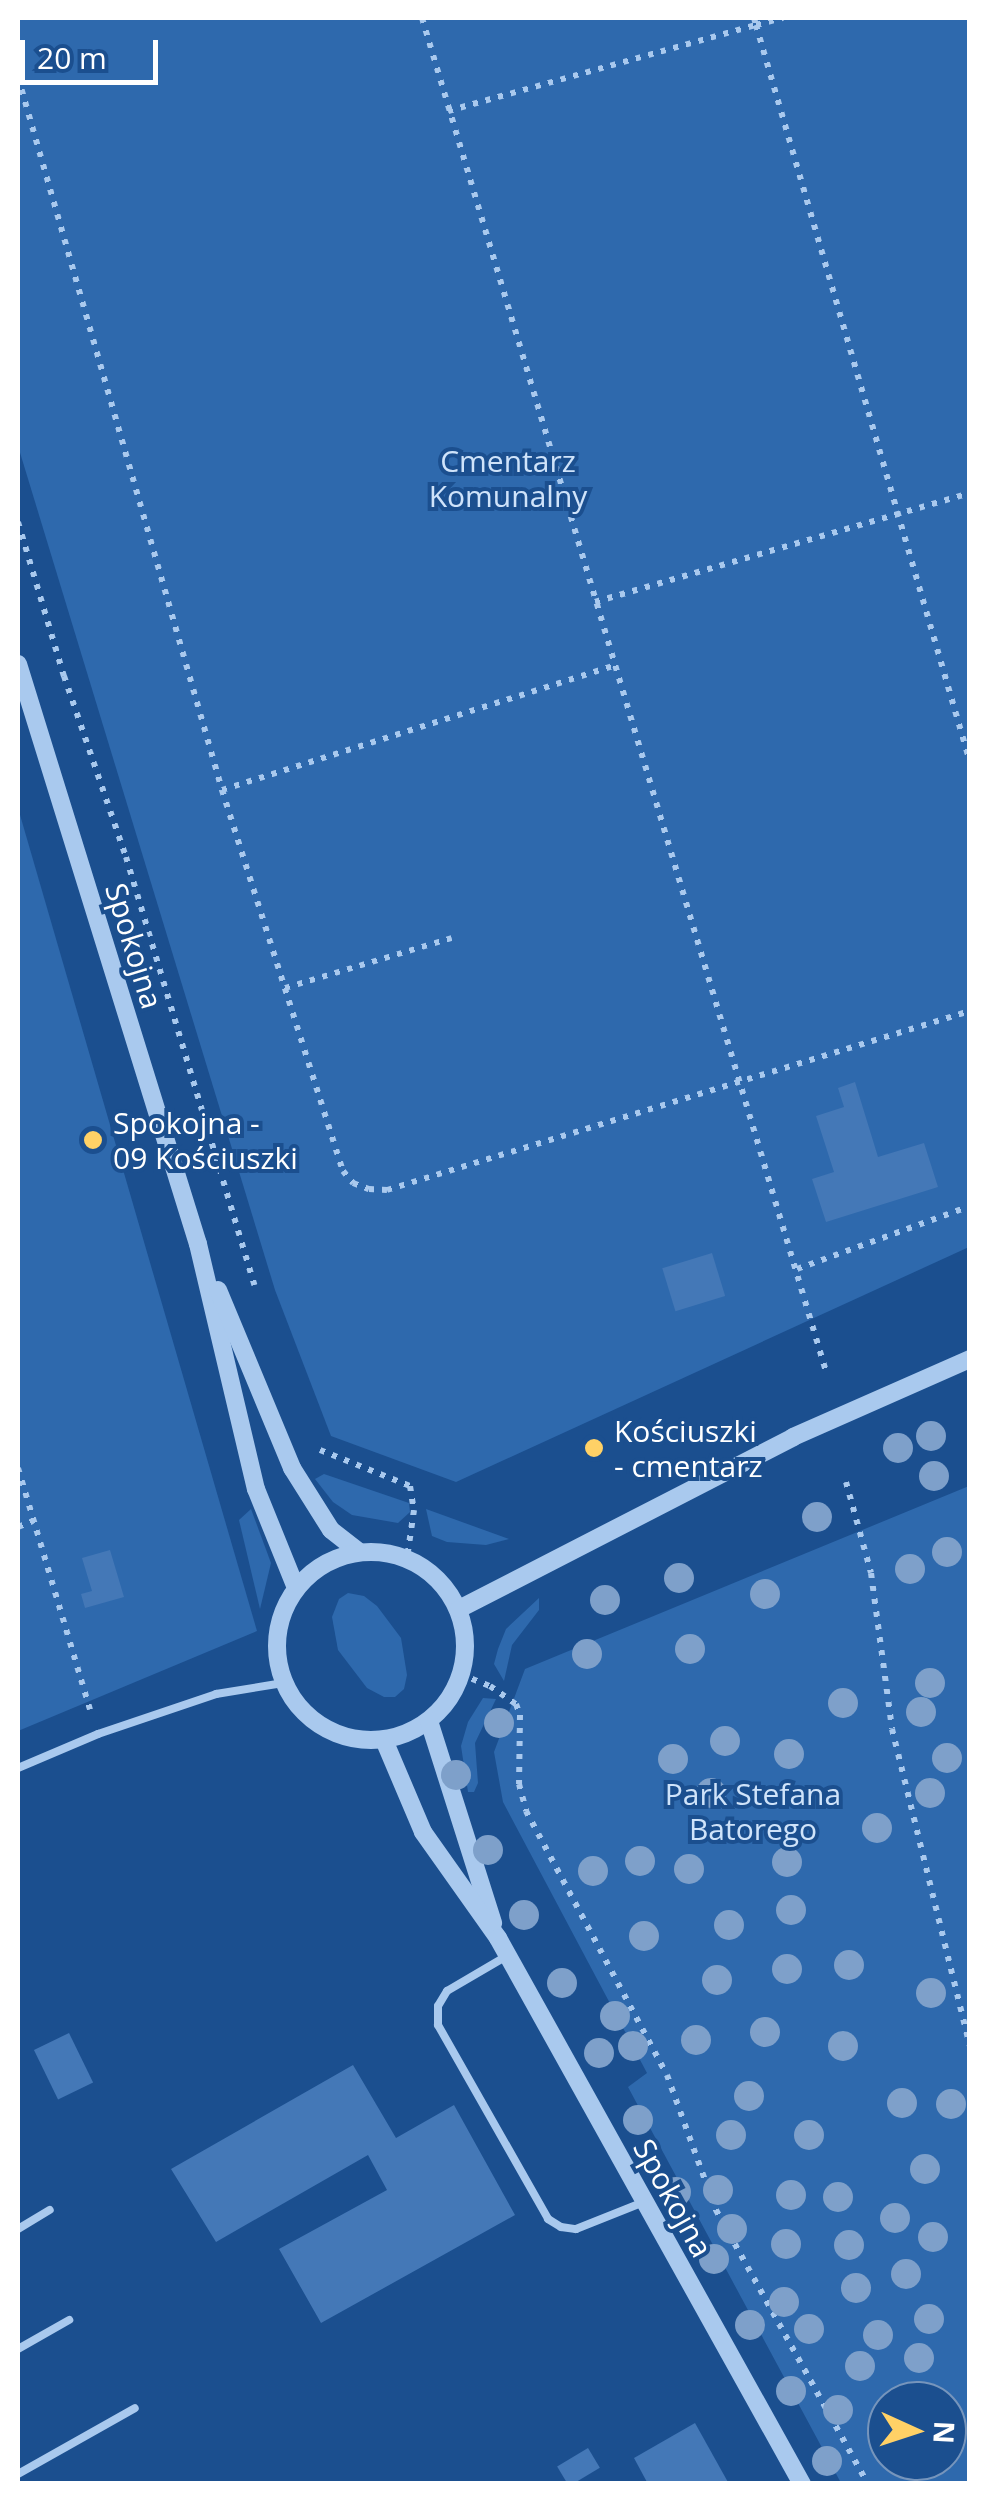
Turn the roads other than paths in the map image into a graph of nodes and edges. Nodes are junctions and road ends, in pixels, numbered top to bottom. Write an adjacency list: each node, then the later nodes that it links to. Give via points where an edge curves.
1 (18, 664): 2 (street, Spokojna)
2 (198, 1244): 4 (street, Spokojna, via 292,1468 331,1530); 5 (street, Spokojna, via 256,1489)
3 (970, 1359): 6 (street, via 794,1437)
4 (358, 1552): 5 (street, via 313,1570); 6 (street, via 407,1558 429,1570)
5 (296, 1588): 7 (street, via 277,1634)
6 (458, 1609): 8 (street, via 465,1633 460,1674 447,1703)
7 (284, 1682): 9 (street, via 314,1722 348,1737); 10 (lane, via 216,1694)
8 (429, 1721): 9 (street); 11 (street, Spokojna)
9 (384, 1740): 11 (street, Spokojna, via 423,1832)
10 (18, 1768)
11 (498, 1938): 12 (street, Spokojna)
12 (508, 1956): 13 (street, Spokojna); 13 (lane, via 447,1991 438,2025 548,2219 576,2229)
13 (644, 2202): 20 (street, Spokojna)
14 (50, 2210): 15 (lane)
15 (18, 2229)
16 (69, 2320): 17 (lane)
17 (18, 2349)
18 (135, 2408): 19 (lane)
19 (18, 2474)
20 (802, 2484)

